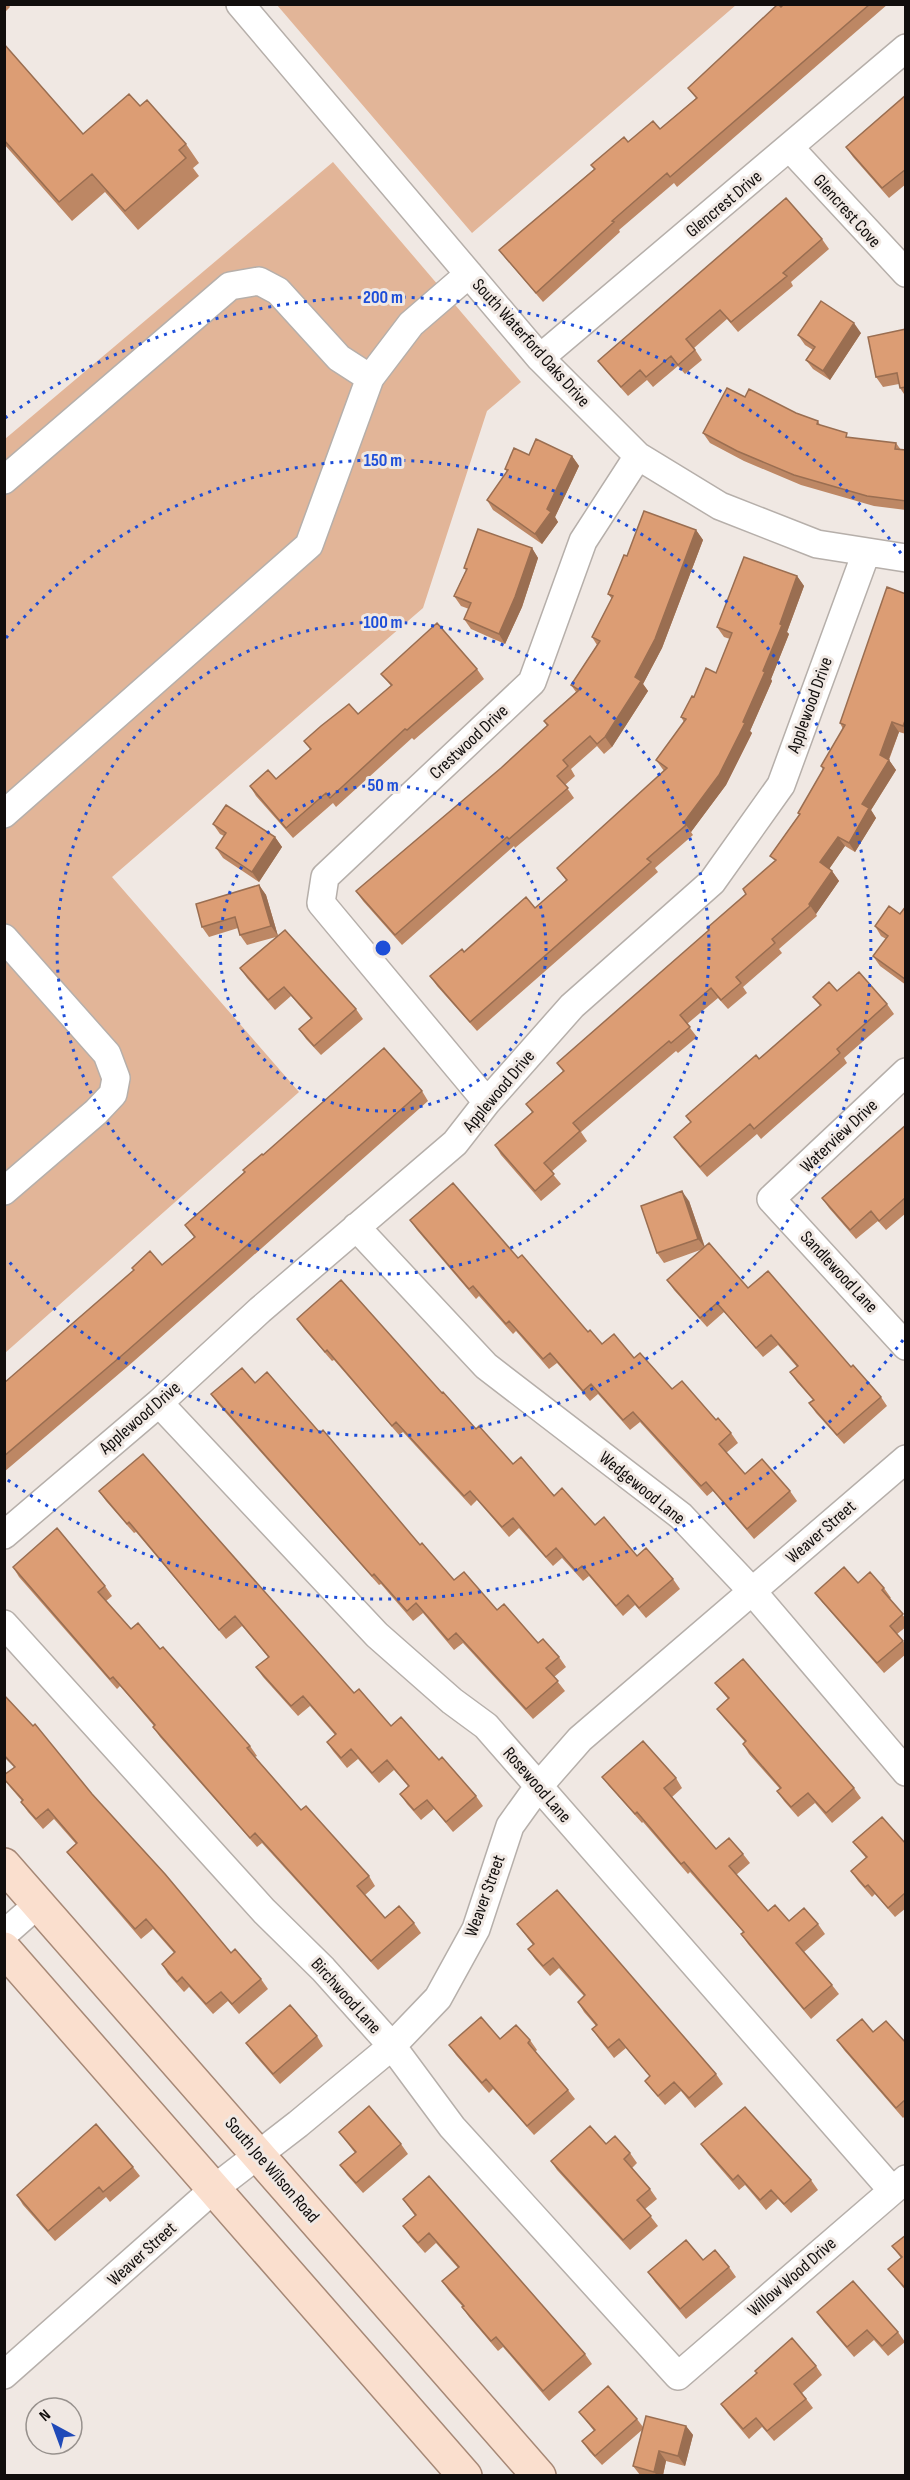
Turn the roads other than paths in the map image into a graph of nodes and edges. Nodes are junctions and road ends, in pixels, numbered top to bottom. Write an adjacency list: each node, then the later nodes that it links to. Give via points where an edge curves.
1 (240, 4): 5 (street, South Waterford Oaks Drive)
2 (906, 48): 3 (street, Glencrest Drive)
3 (790, 148): 4 (street, Glencrest Cove); 6 (street, Glencrest Drive)
4 (906, 273)
5 (469, 274): 6 (street, South Waterford Oaks Drive); 7 (street, via 411,324)
6 (540, 358): 8 (street, South Waterford Oaks Drive)
7 (370, 378): 9 (street, via 339,358 278,291 259,282 230,286); 12 (street, via 309,545)
8 (638, 456): 10 (street, South Waterford Oaks Drive, via 720,506 817,543); 15 (street, Crestwood Drive, via 584,541 532,682 325,877 321,903)
9 (4, 480)
10 (866, 554): 11 (street, South Waterford Oaks Drive); 15 (street, Applewood Drive, via 781,785 712,882 572,1006)
11 (906, 558)
12 (4, 814)
13 (4, 938): 16 (street, via 107,1054 116,1078 113,1094 96,1112)
14 (906, 1072): 17 (street, Waterview Drive)
15 (487, 1102): 18 (street, Applewood Drive, via 455,1143)
16 (4, 1191)
17 (771, 1199): 19 (street, Sandlewood Lane)
18 (356, 1227): 20 (street, Applewood Drive); 23 (street, Wedgewood Lane, via 486,1366 681,1516)
19 (906, 1346)
20 (159, 1403): 22 (street, Applewood Drive); 26 (street, Rosewood Lane, via 376,1635 486,1726)
21 (906, 1459): 23 (street, Weaver Street)
22 (4, 1535)
23 (752, 1591): 25 (street, Wedgewood Lane); 26 (street, Weaver Street, via 580,1739)
24 (4, 1624): 31 (street, Birchwood Lane)
25 (906, 1772)
26 (538, 1786): 31 (street, Weaver Street, via 510,1826 476,1929 438,1998); 33 (street, Rosewood Lane)
27 (4, 1865): 28 (main road, South Joe Wilson Road)
28 (38, 1904): 29 (street); 32 (main road, South Joe Wilson Road)
29 (4, 1934)
30 (4, 1949): 34 (main road)
31 (392, 2046): 32 (street, Weaver Street); 36 (street, Birchwood Lane, via 452,2127)
32 (258, 2154): 34 (street, Weaver Street); 38 (main road, South Joe Wilson Road)
33 (899, 2184): 36 (street, Willow Wood Drive)
34 (215, 2188): 35 (street, Weaver Street); 37 (main road)
35 (4, 2375)
36 (678, 2376)
37 (465, 2475)
38 (539, 2475)

